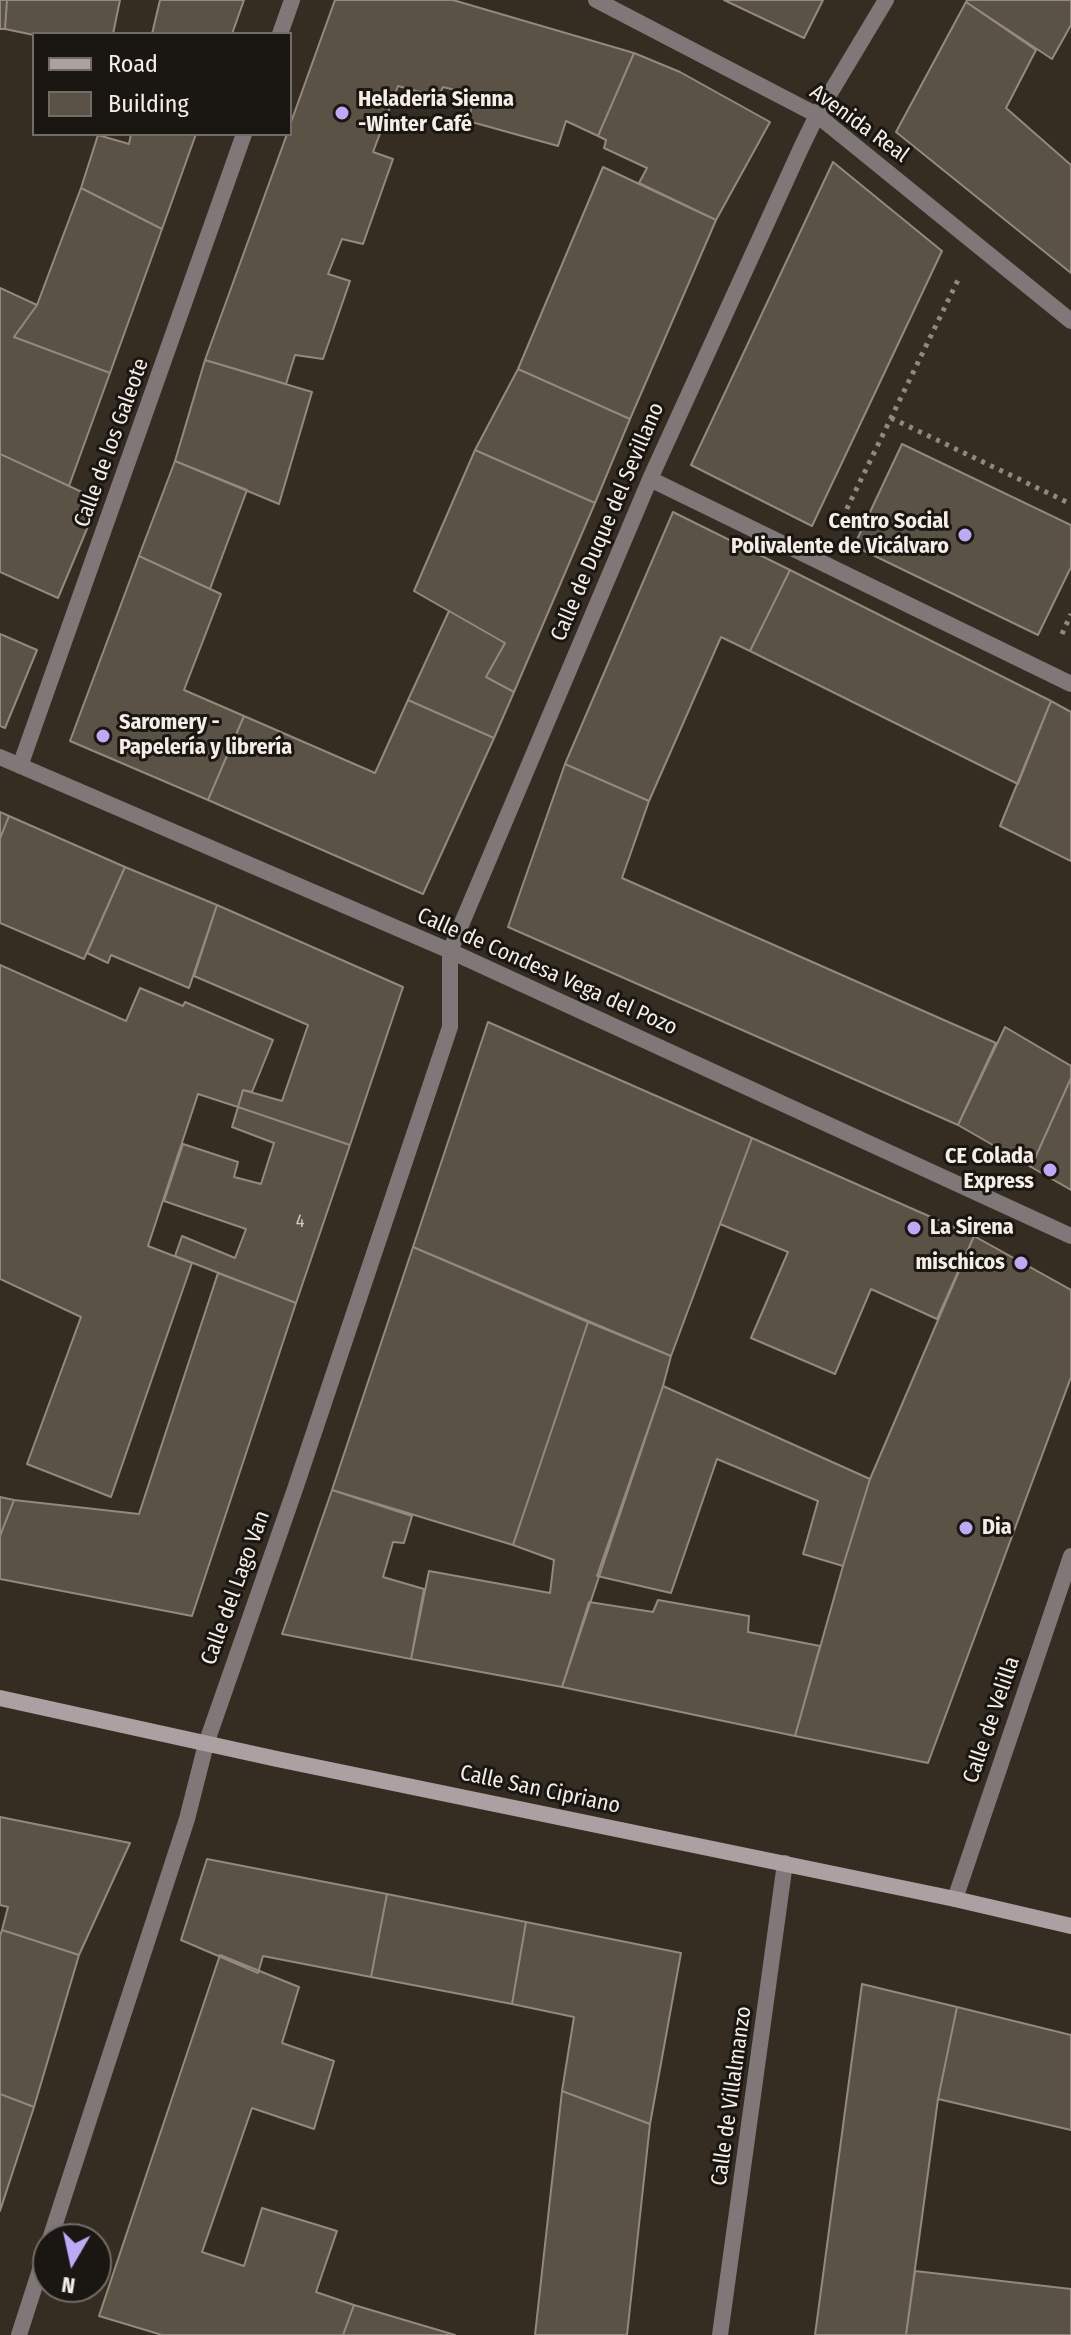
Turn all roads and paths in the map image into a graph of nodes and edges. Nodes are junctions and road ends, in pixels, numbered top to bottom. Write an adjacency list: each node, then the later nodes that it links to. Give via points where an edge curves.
1 (292, 0): 4 (street)
2 (596, 0): 5 (street, Avenida Real)
3 (886, 0): 5 (street, Calle de Duque del Sevillano)
4 (281, 32)
5 (817, 115): 7 (street, Avenida Real); 10 (street, Calle de Duque del Sevillano)
6 (243, 136): 15 (street, Calle de los Galeote)
7 (976, 243): 8 (street, Avenida Real); 9 (path)
8 (1071, 321)
9 (891, 418): 11 (path); 12 (path)
10 (650, 479): 12 (street); 16 (street, Calle de Duque del Sevillano)
11 (1071, 504)
12 (821, 562): 13 (street)
13 (1071, 684)
14 (0, 757): 15 (street, Calle de Condesa Vega del Pozo)
15 (20, 766): 16 (street, Calle de Condesa Vega del Pozo)
16 (450, 951): 17 (street, Calle de Condesa Vega del Pozo); 20 (street, Calle del Lago Van, via 450,1027)
17 (1071, 1236)
18 (1071, 1556): 22 (street, Calle de Velilla)
19 (0, 1698): 20 (street, Calle San Cipriano)
20 (206, 1744): 21 (street, Calle San Cipriano); 24 (street, Calle del Lago Van, via 187,1819)
21 (785, 1863): 22 (street, Calle San Cipriano); 27 (street, Calle de Villalmanzo)
22 (955, 1899): 23 (street, Calle San Cipriano)
23 (1071, 1926)
24 (55, 2223)
25 (32, 2295): 26 (street)
26 (19, 2335)
27 (720, 2335)

